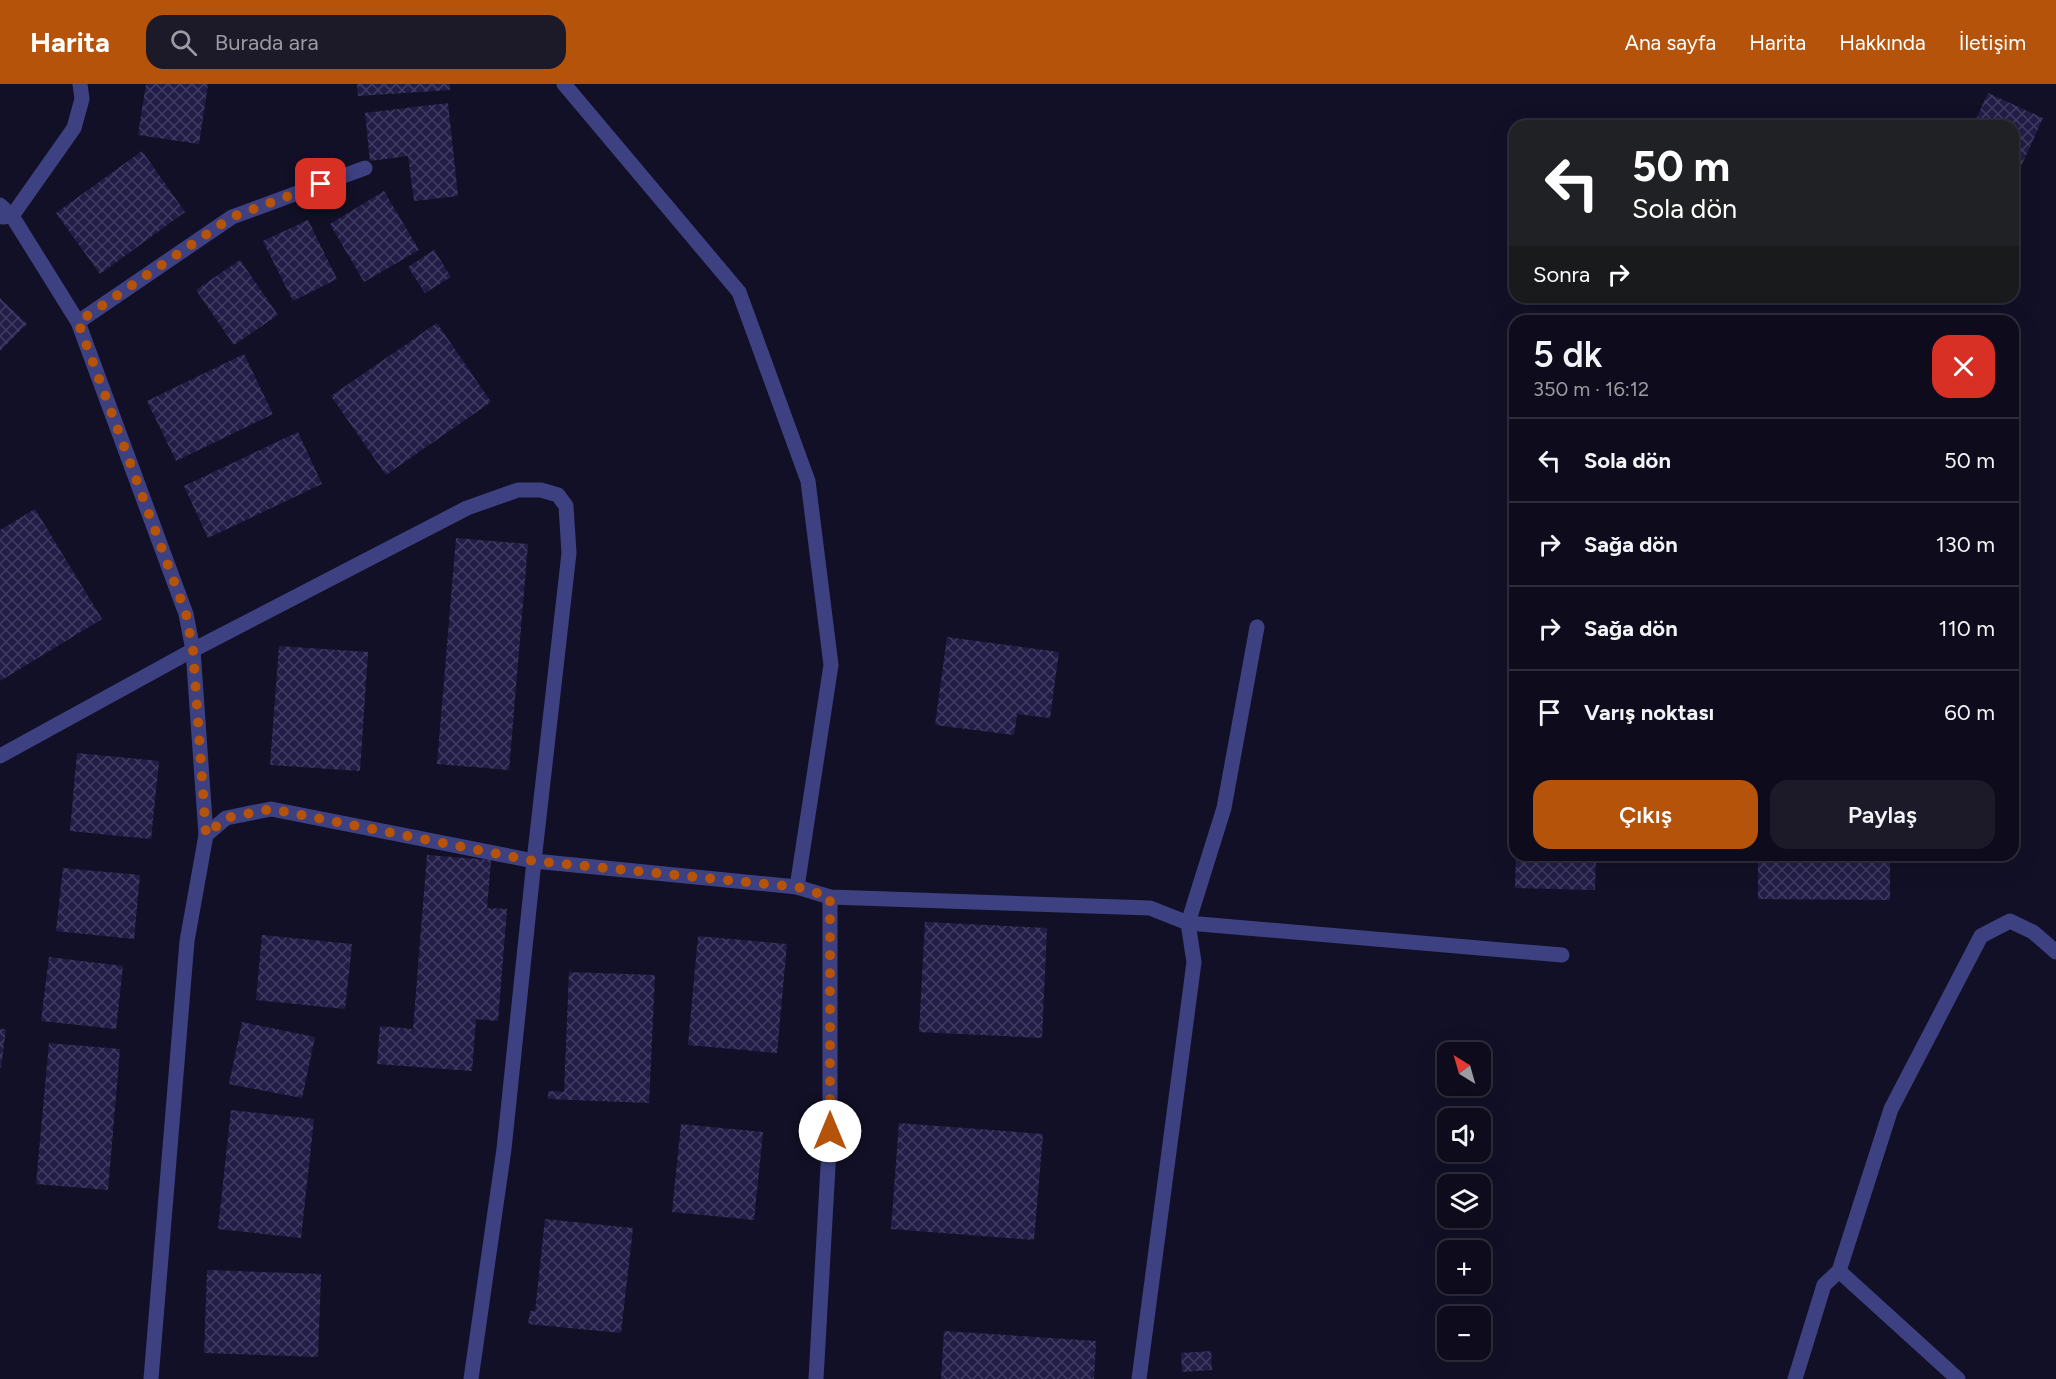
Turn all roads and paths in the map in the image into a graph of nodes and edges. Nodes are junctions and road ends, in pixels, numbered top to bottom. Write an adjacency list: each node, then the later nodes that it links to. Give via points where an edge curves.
1 (80, 84): 5 (street, via 82,99 74,128)
2 (564, 84): 12 (street, via 739,292 808,481 831,665)
3 (365, 168): 6 (street, via 232,217)
4 (0, 205): 5 (street)
5 (6, 216): 6 (street)
6 (78, 322): 8 (street, via 186,614)
7 (1257, 627): 14 (street, via 1224,808)
8 (193, 650): 9 (street); 10 (street); 11 (street, via 467,508 518,490 558,495 566,506 569,553)
9 (0, 756)
10 (206, 835): 11 (street, via 226,818 271,809); 18 (street, via 187,941)
11 (534, 861): 12 (street); 19 (street, via 504,1149)
12 (797, 887): 13 (street)
13 (830, 897): 14 (street, via 1150,908); 20 (street, via 830,1131)
14 (1188, 923): 16 (street); 21 (street, via 1194,962)
15 (2056, 952): 17 (street, via 2033,932 2010,921 1981,936 1891,1109)
16 (1562, 955)
17 (1839, 1271): 22 (street, via 1824,1285); 23 (street)
18 (151, 1379)
19 (471, 1379)
20 (816, 1379)
21 (1139, 1379)
22 (1795, 1379)
23 (1958, 1379)

